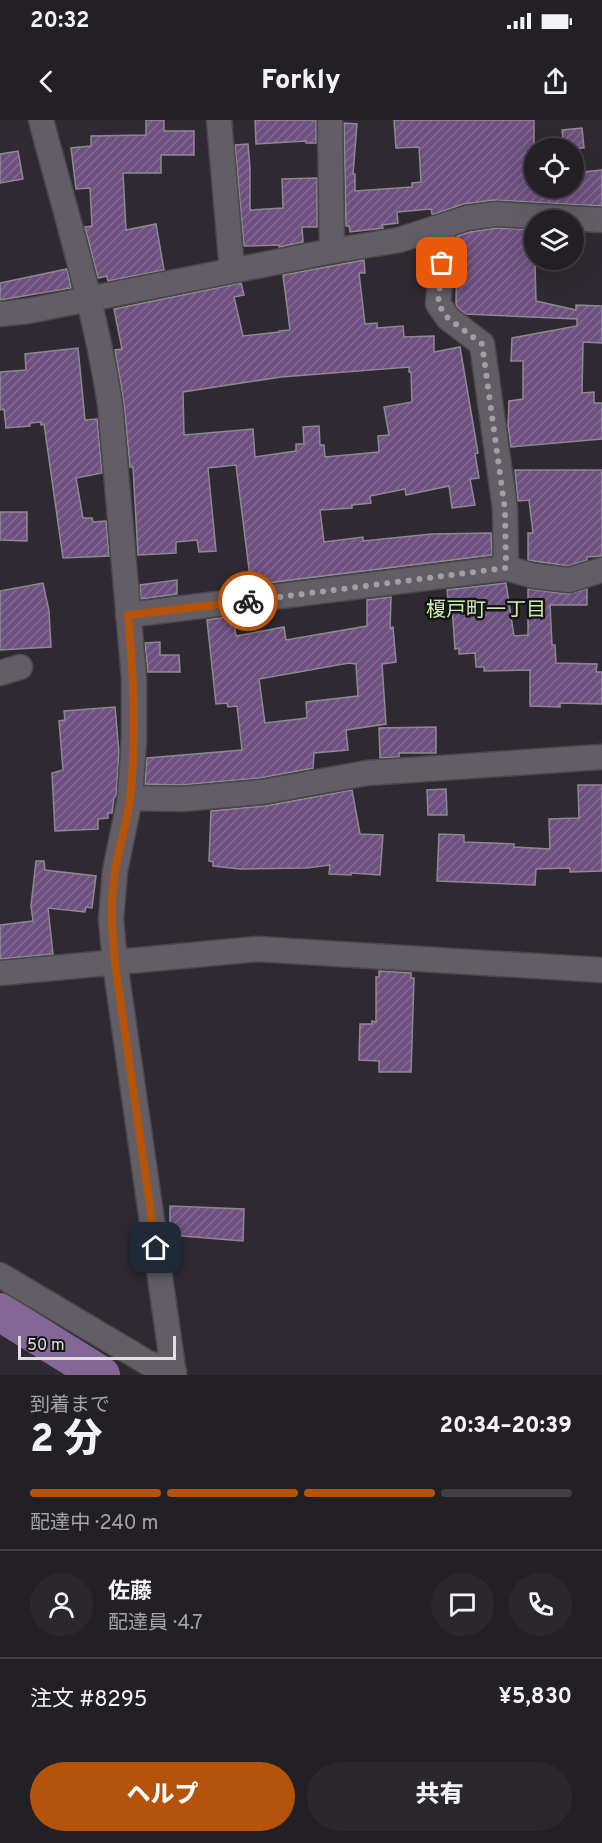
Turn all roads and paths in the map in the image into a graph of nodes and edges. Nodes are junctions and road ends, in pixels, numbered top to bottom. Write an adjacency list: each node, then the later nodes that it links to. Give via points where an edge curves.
1 (41, 120): 8 (street)
2 (219, 120): 7 (street)
3 (330, 120): 6 (street)
4 (602, 220): 5 (street, via 496,214 467,218)
5 (439, 228): 6 (street, via 399,240); 10 (street, via 444,243 438,304 448,318 482,344 505,510)
6 (332, 250): 7 (street)
7 (232, 270): 8 (street)
8 (89, 298): 9 (street); 12 (street, via 110,404)
9 (0, 314)
10 (506, 568): 11 (street, via 569,580); 12 (street)
11 (602, 570)
12 (128, 615): 14 (street, via 134,678)
13 (602, 757): 14 (street, via 367,773 262,792 182,799)
14 (130, 798): 15 (street, via 115,871 111,919)
15 (115, 963): 16 (street, via 257,949); 17 (street); 19 (street)
16 (602, 970)
17 (0, 973)
18 (0, 1275): 19 (street, via 148,1363)
19 (174, 1373)

